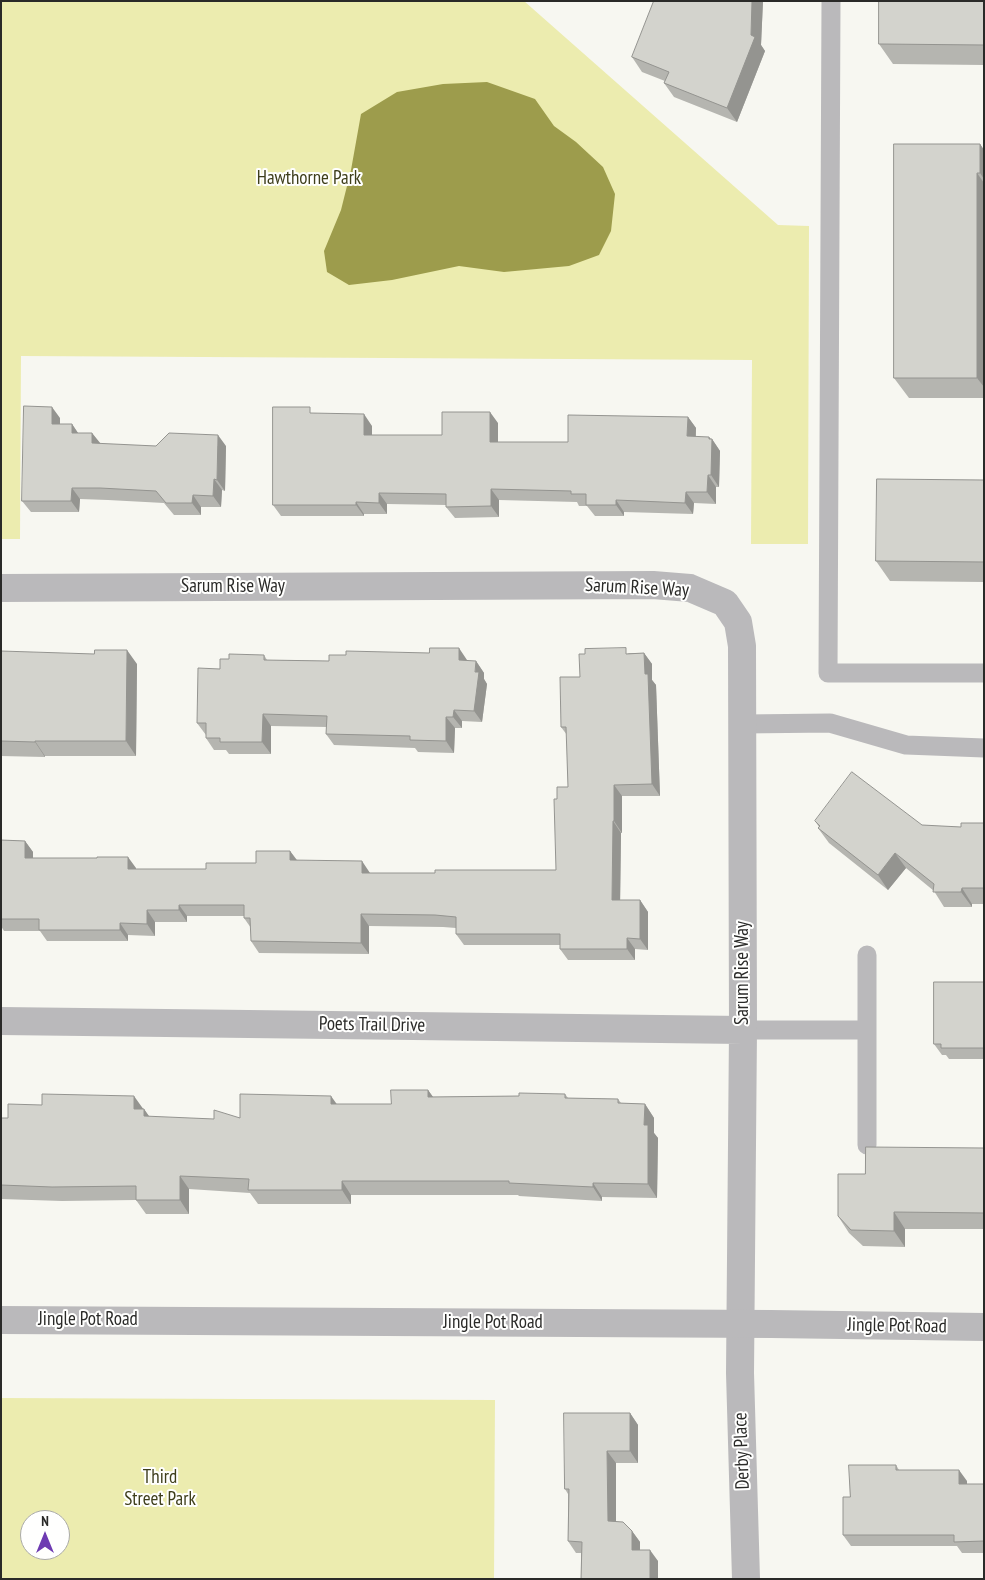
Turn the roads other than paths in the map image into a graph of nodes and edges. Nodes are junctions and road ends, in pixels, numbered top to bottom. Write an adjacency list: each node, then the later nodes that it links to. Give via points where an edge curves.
1 (832, 1): 3 (lane, via 828,673)
2 (1, 588): 4 (street, Sarum Rise Way, via 643,585 690,588 725,604 738,622 742,646)
3 (984, 674)
4 (743, 724): 5 (lane, via 830,723 906,745); 8 (street, Sarum Rise Way)
5 (984, 748)
6 (867, 955): 9 (lane)
7 (1, 1021): 8 (street, Poets Trail Drive)
8 (743, 1030): 9 (lane); 12 (street, Sarum Rise Way)
9 (867, 1030): 10 (lane)
10 (867, 1145)
11 (1, 1320): 12 (street, Jingle Pot Road)
12 (741, 1324): 13 (street, Jingle Pot Road); 14 (street, Derby Place)
13 (984, 1327)
14 (746, 1579)

